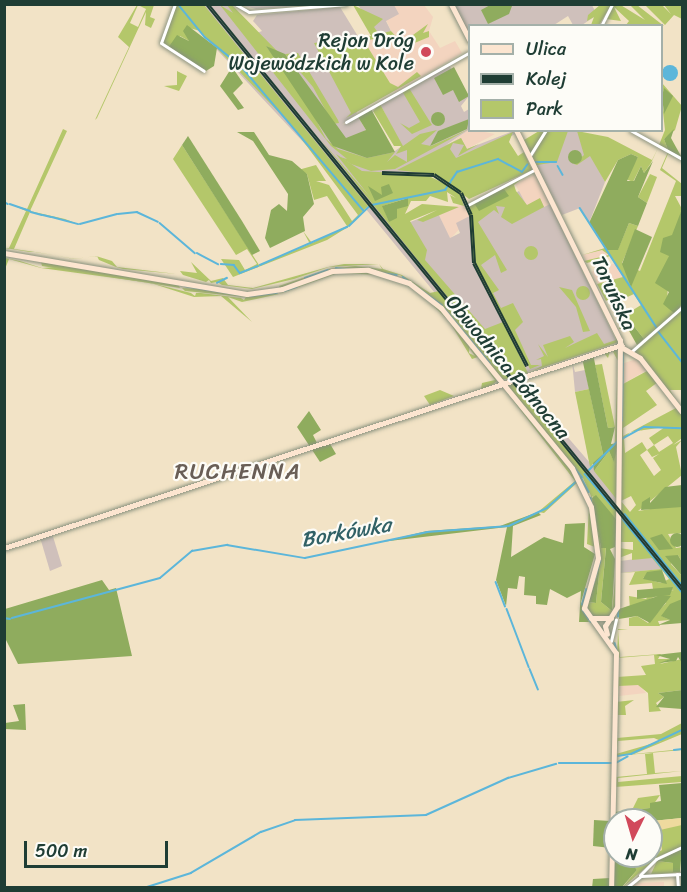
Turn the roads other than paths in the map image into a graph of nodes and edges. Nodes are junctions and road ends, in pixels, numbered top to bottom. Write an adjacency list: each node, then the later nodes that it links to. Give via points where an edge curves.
1 (235, 4): 2 (street, via 249,12)
2 (347, 4)
3 (451, 4): 7 (street)
4 (612, 4): 6 (street)
5 (175, 5): 9 (street, via 161,43)
6 (602, 24)
7 (468, 37)
8 (468, 52): 10 (street)
9 (204, 71)
10 (346, 122)
11 (517, 132): 14 (street, Toruńska)
12 (545, 132): 14 (street)
13 (634, 132): 15 (street)
14 (529, 157): 16 (street, Toruńska)
15 (682, 159)
16 (536, 170): 17 (street); 20 (street, Toruńska)
17 (466, 206)
18 (4, 253): 22 (street, Obwodnica Północna, via 247,294 279,290 337,270 385,273 434,300)
19 (682, 307): 21 (street)
20 (621, 346): 21 (street); 22 (street); 25 (street, Toruńska)
21 (631, 352): 23 (street)
22 (504, 382): 24 (street); 26 (street, Obwodnica Północna, via 587,493 598,551 586,597 588,613)
23 (682, 412)
24 (4, 548)
25 (614, 619): 26 (street); 27 (street)
26 (601, 624): 27 (street, Obwodnica Północna)
27 (611, 642): 32 (street, Obwodnica Północna, via 616,657)
28 (682, 847): 31 (street, via 656,859)
29 (677, 874): 30 (street); 31 (street); 34 (street)
30 (682, 874)
31 (639, 876): 33 (street)
32 (611, 888)
33 (626, 888)
34 (678, 888)

